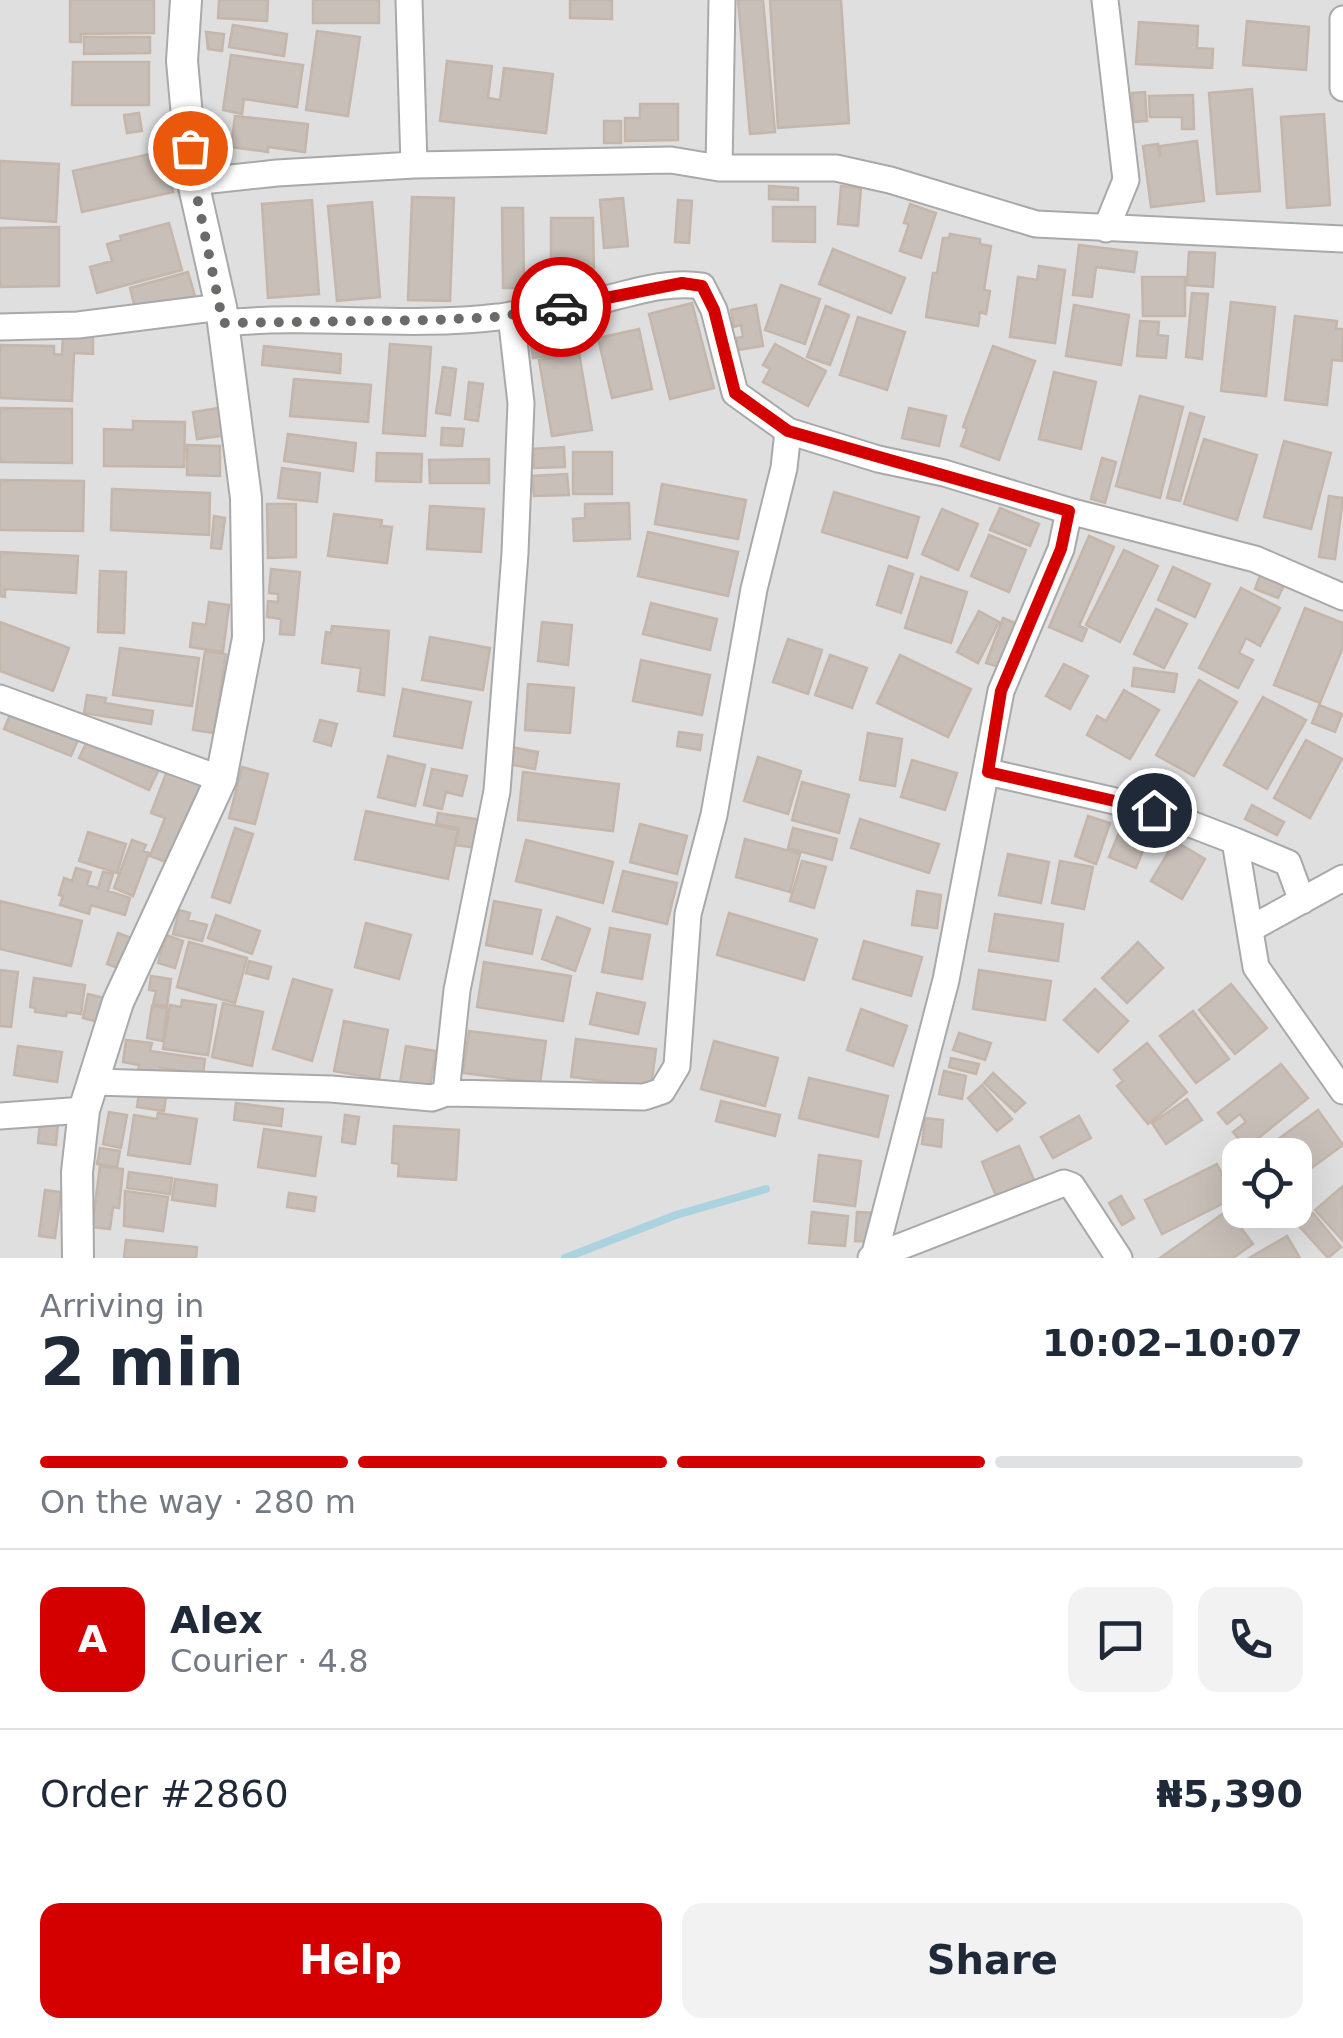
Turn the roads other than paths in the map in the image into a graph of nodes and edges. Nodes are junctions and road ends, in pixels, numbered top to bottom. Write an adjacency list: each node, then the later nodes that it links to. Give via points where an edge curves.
1 (186, 0): 9 (street, via 182,61)
2 (409, 0): 7 (street)
3 (722, 0): 8 (street)
4 (1105, 0): 10 (street, via 1126,180)
5 (1343, 19): 6 (street)
6 (1343, 88)
7 (414, 166): 8 (street, via 672,160); 9 (street)
8 (719, 168): 10 (street, via 836,168 1036,224)
9 (194, 182): 13 (street)
10 (1106, 229): 11 (street)
11 (1343, 238)
12 (511, 314): 13 (street, via 370,323); 15 (street, via 682,283 702,286 735,393); 26 (street, via 521,403 497,791 457,990)
13 (222, 315): 14 (street); 20 (street, via 246,498 248,638)
14 (0, 327)
15 (788, 431): 16 (street); 26 (street, via 714,815 688,914 677,1066 669,1084 644,1098)
16 (1069, 511): 17 (street, via 1255,559); 19 (street, via 1061,549 1001,691)
17 (1343, 598)
18 (0, 698): 20 (street)
19 (988, 772): 21 (street, via 1154,810); 29 (street, via 946,980)
20 (220, 779): 27 (street, via 118,1002)
21 (1235, 841): 23 (street, via 1288,863); 24 (street)
22 (1343, 878): 23 (street)
23 (1302, 901): 24 (street)
24 (1250, 929): 25 (street, via 1256,967)
25 (1343, 1092)
26 (446, 1093): 27 (street, via 432,1098 331,1088)
27 (89, 1096): 28 (street); 30 (street, via 77,1172)
28 (0, 1116)
29 (872, 1257): 31 (street, via 1064,1183)
30 (78, 1258)
31 (1119, 1258)

